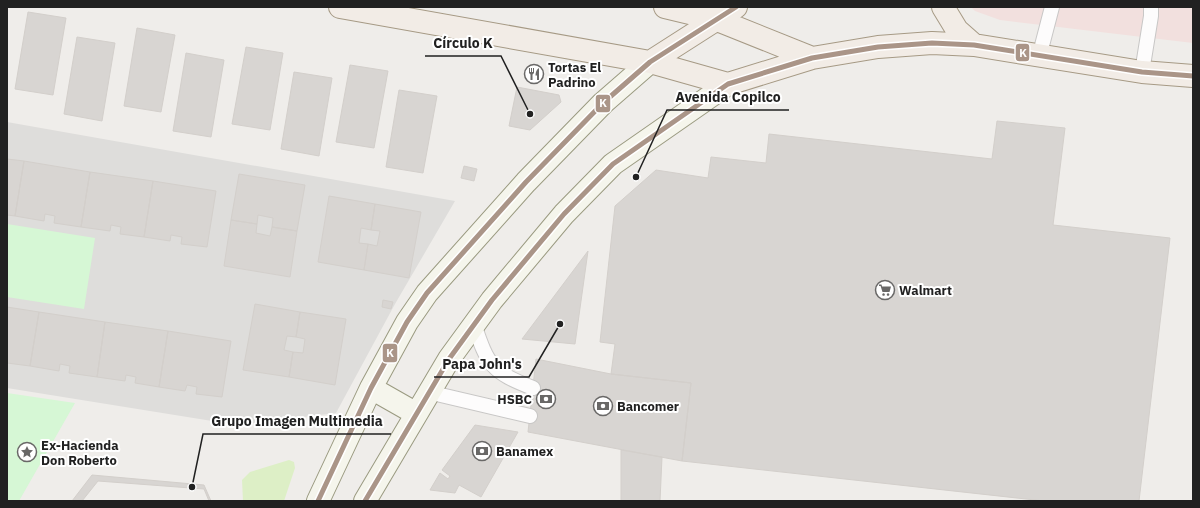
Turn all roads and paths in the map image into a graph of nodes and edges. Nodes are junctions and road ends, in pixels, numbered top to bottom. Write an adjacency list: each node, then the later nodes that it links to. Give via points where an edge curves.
1 (340, 7): 11 (main road)
2 (665, 7): 7 (main road)
3 (736, 7): 7 (main road)
4 (943, 7): 8 (main road, via 957,30)
5 (1052, 7): 9 (lane)
6 (1151, 7): 12 (lane)
7 (715, 19): 10 (main road); 11 (main road)
8 (974, 45): 9 (main road); 10 (main road, via 932,43 878,47)
9 (1039, 56): 12 (main road)
10 (812, 58): 14 (main road)
11 (650, 62): 14 (main road); 16 (main road, via 603,103 427,293 407,322)
12 (1142, 72): 13 (main road)
13 (1193, 76)
14 (728, 84): 15 (main road, via 613,164 564,214)
15 (474, 324): 17 (lane, via 483,352 493,368 508,378); 18 (main road)
16 (372, 388): 19 (main road); 21 (main road)
17 (533, 388)
18 (428, 392): 19 (main road); 20 (lane)
19 (415, 413): 22 (main road)
20 (530, 416)
21 (318, 501)
22 (365, 501)

